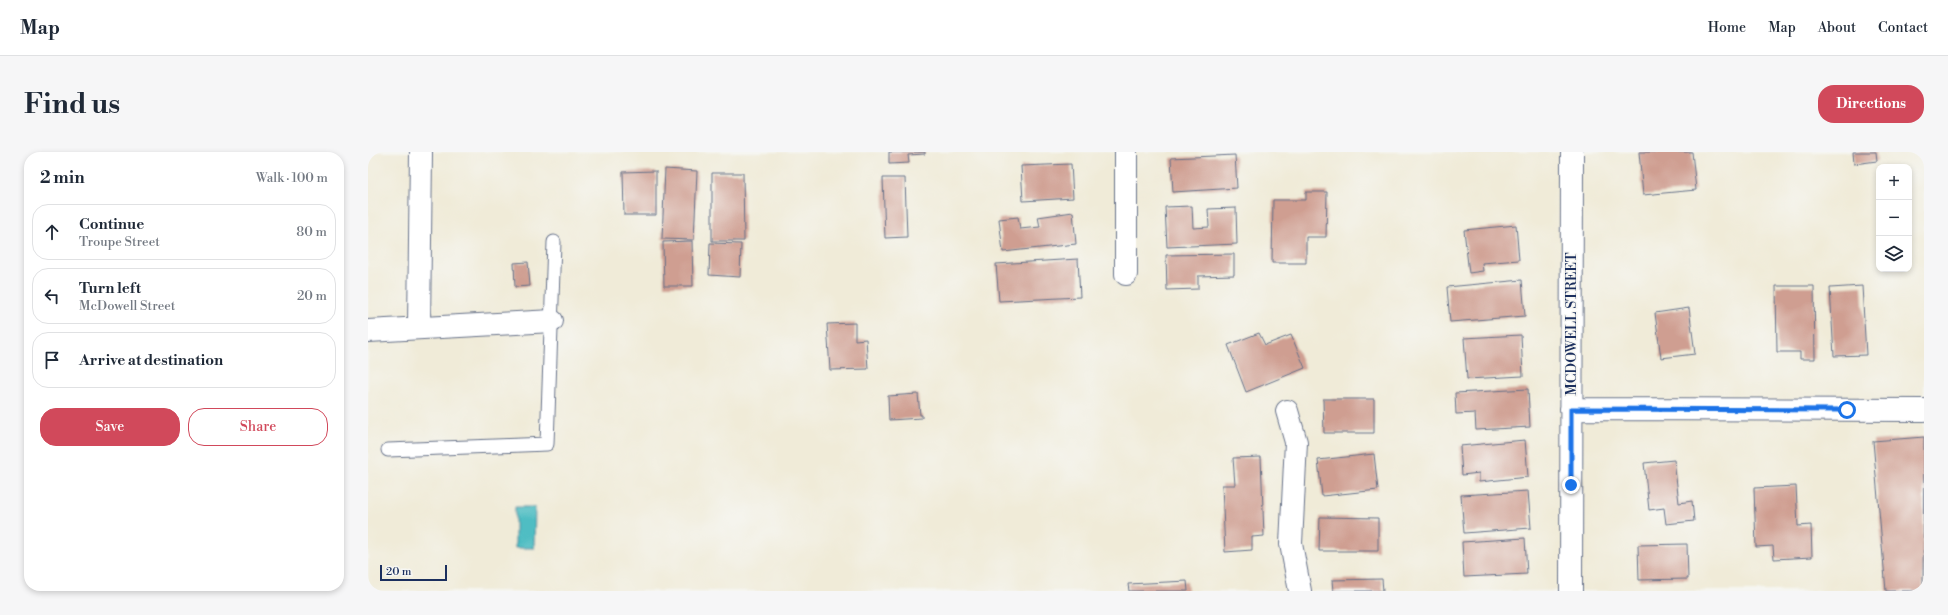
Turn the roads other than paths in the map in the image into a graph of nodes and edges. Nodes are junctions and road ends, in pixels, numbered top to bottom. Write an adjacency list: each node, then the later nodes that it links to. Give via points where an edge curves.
1 (421, 152): 7 (street)
2 (1126, 152): 5 (street)
3 (1572, 152): 9 (street, MCDOWELL STREET)
4 (554, 242): 6 (lane)
5 (1126, 274)
6 (552, 321): 7 (street); 12 (lane, via 547,444)
7 (419, 328): 8 (street)
8 (368, 331)
9 (1571, 409): 10 (street); 14 (street, MCDOWELL STREET)
10 (1924, 410)
11 (1287, 411): 13 (street, via 1296,442 1291,544)
12 (388, 450)
13 (1300, 591)
14 (1571, 591)

